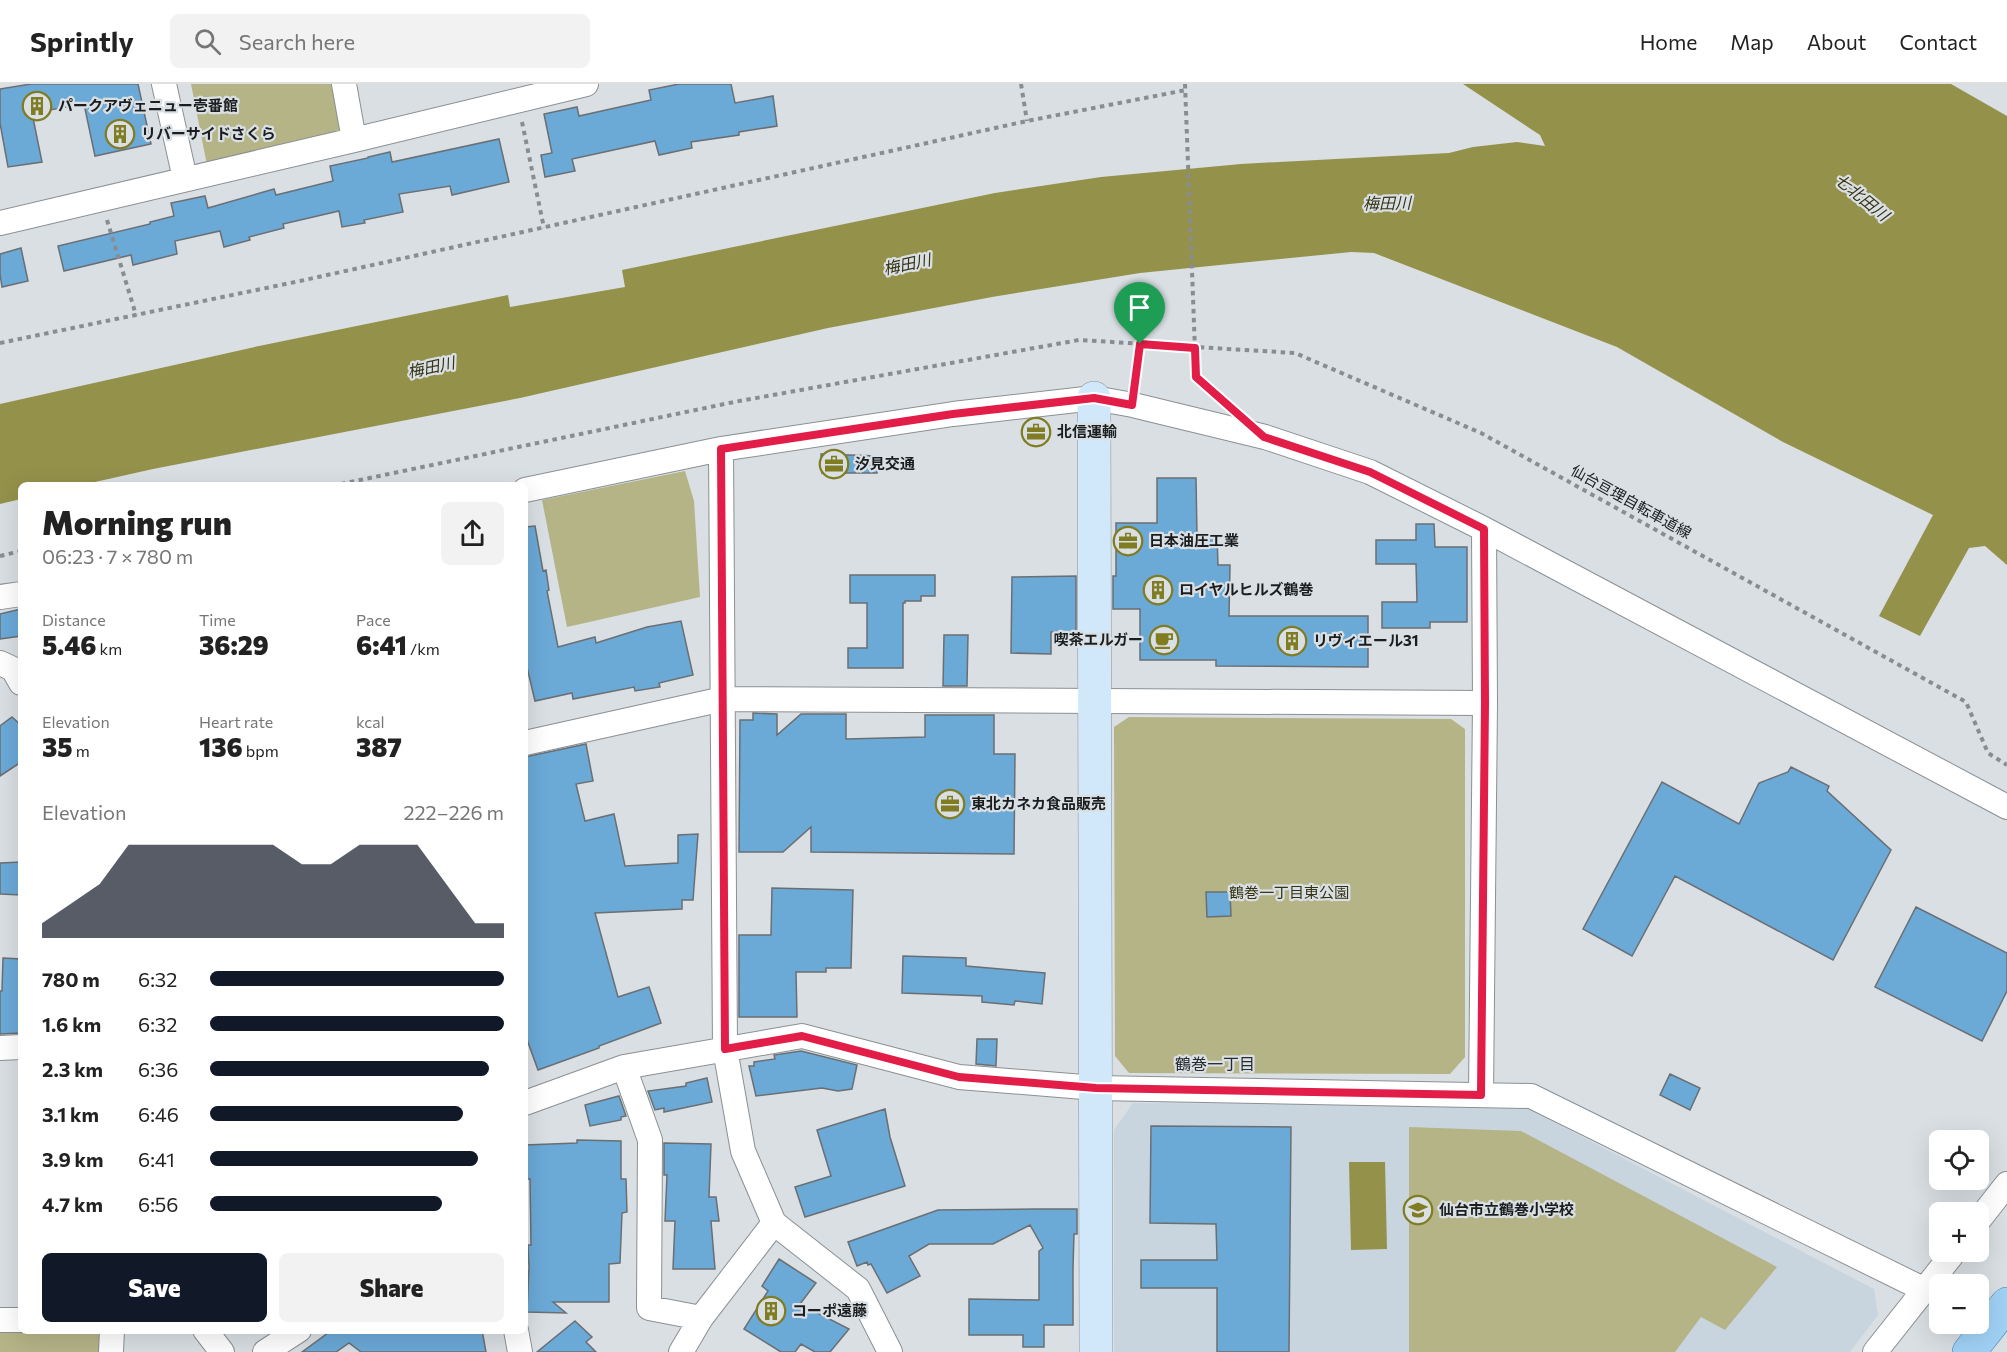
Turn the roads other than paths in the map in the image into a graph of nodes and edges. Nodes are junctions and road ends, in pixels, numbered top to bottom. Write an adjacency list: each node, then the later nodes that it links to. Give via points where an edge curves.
1 (164, 84): 5 (street)
2 (344, 84): 4 (street)
3 (586, 84): 4 (street)
4 (354, 141): 5 (street)
5 (185, 179): 6 (street)
6 (0, 223)
7 (1094, 398): 8 (street, via 953,414); 10 (street, via 1264,437 1370,472); 16 (street)
8 (721, 449): 9 (street); 15 (street)
9 (528, 489)
10 (1484, 529): 17 (street); 19 (street)
11 (18, 594): 12 (street)
12 (0, 597)
13 (0, 663): 14 (street, via 13,669)
14 (18, 678)
15 (723, 699): 16 (street); 18 (street); 22 (street)
16 (1095, 702): 17 (street); 24 (street)
17 (1485, 703): 25 (street)
18 (528, 742)
19 (2007, 807)
20 (18, 1047): 21 (street)
21 (0, 1048)
22 (725, 1049): 23 (street); 24 (street, via 802,1036 959,1077); 29 (street, via 743,1151)
23 (624, 1067): 26 (street); 33 (street, via 650,1140 649,1308)
24 (1096, 1088): 25 (street); 46 (street)
25 (1481, 1095): 31 (street, via 1531,1096)
26 (528, 1102)
27 (2007, 1184): 28 (street)
28 (1989, 1207)
29 (774, 1223): 33 (street); 45 (street, via 858,1289)
30 (1946, 1262): 31 (street)
31 (1924, 1290): 47 (street)
32 (2007, 1304): 48 (main road)
33 (701, 1318): 44 (street)
34 (0, 1320): 35 (street)
35 (18, 1320)
36 (112, 1334): 40 (street)
37 (208, 1334): 41 (street)
38 (293, 1334): 42 (street)
39 (517, 1334): 43 (street)
40 (111, 1352)
41 (222, 1352)
42 (265, 1352)
43 (520, 1352)
44 (681, 1352)
45 (890, 1352)
46 (1096, 1352)
47 (1875, 1352)
48 (1969, 1352)

